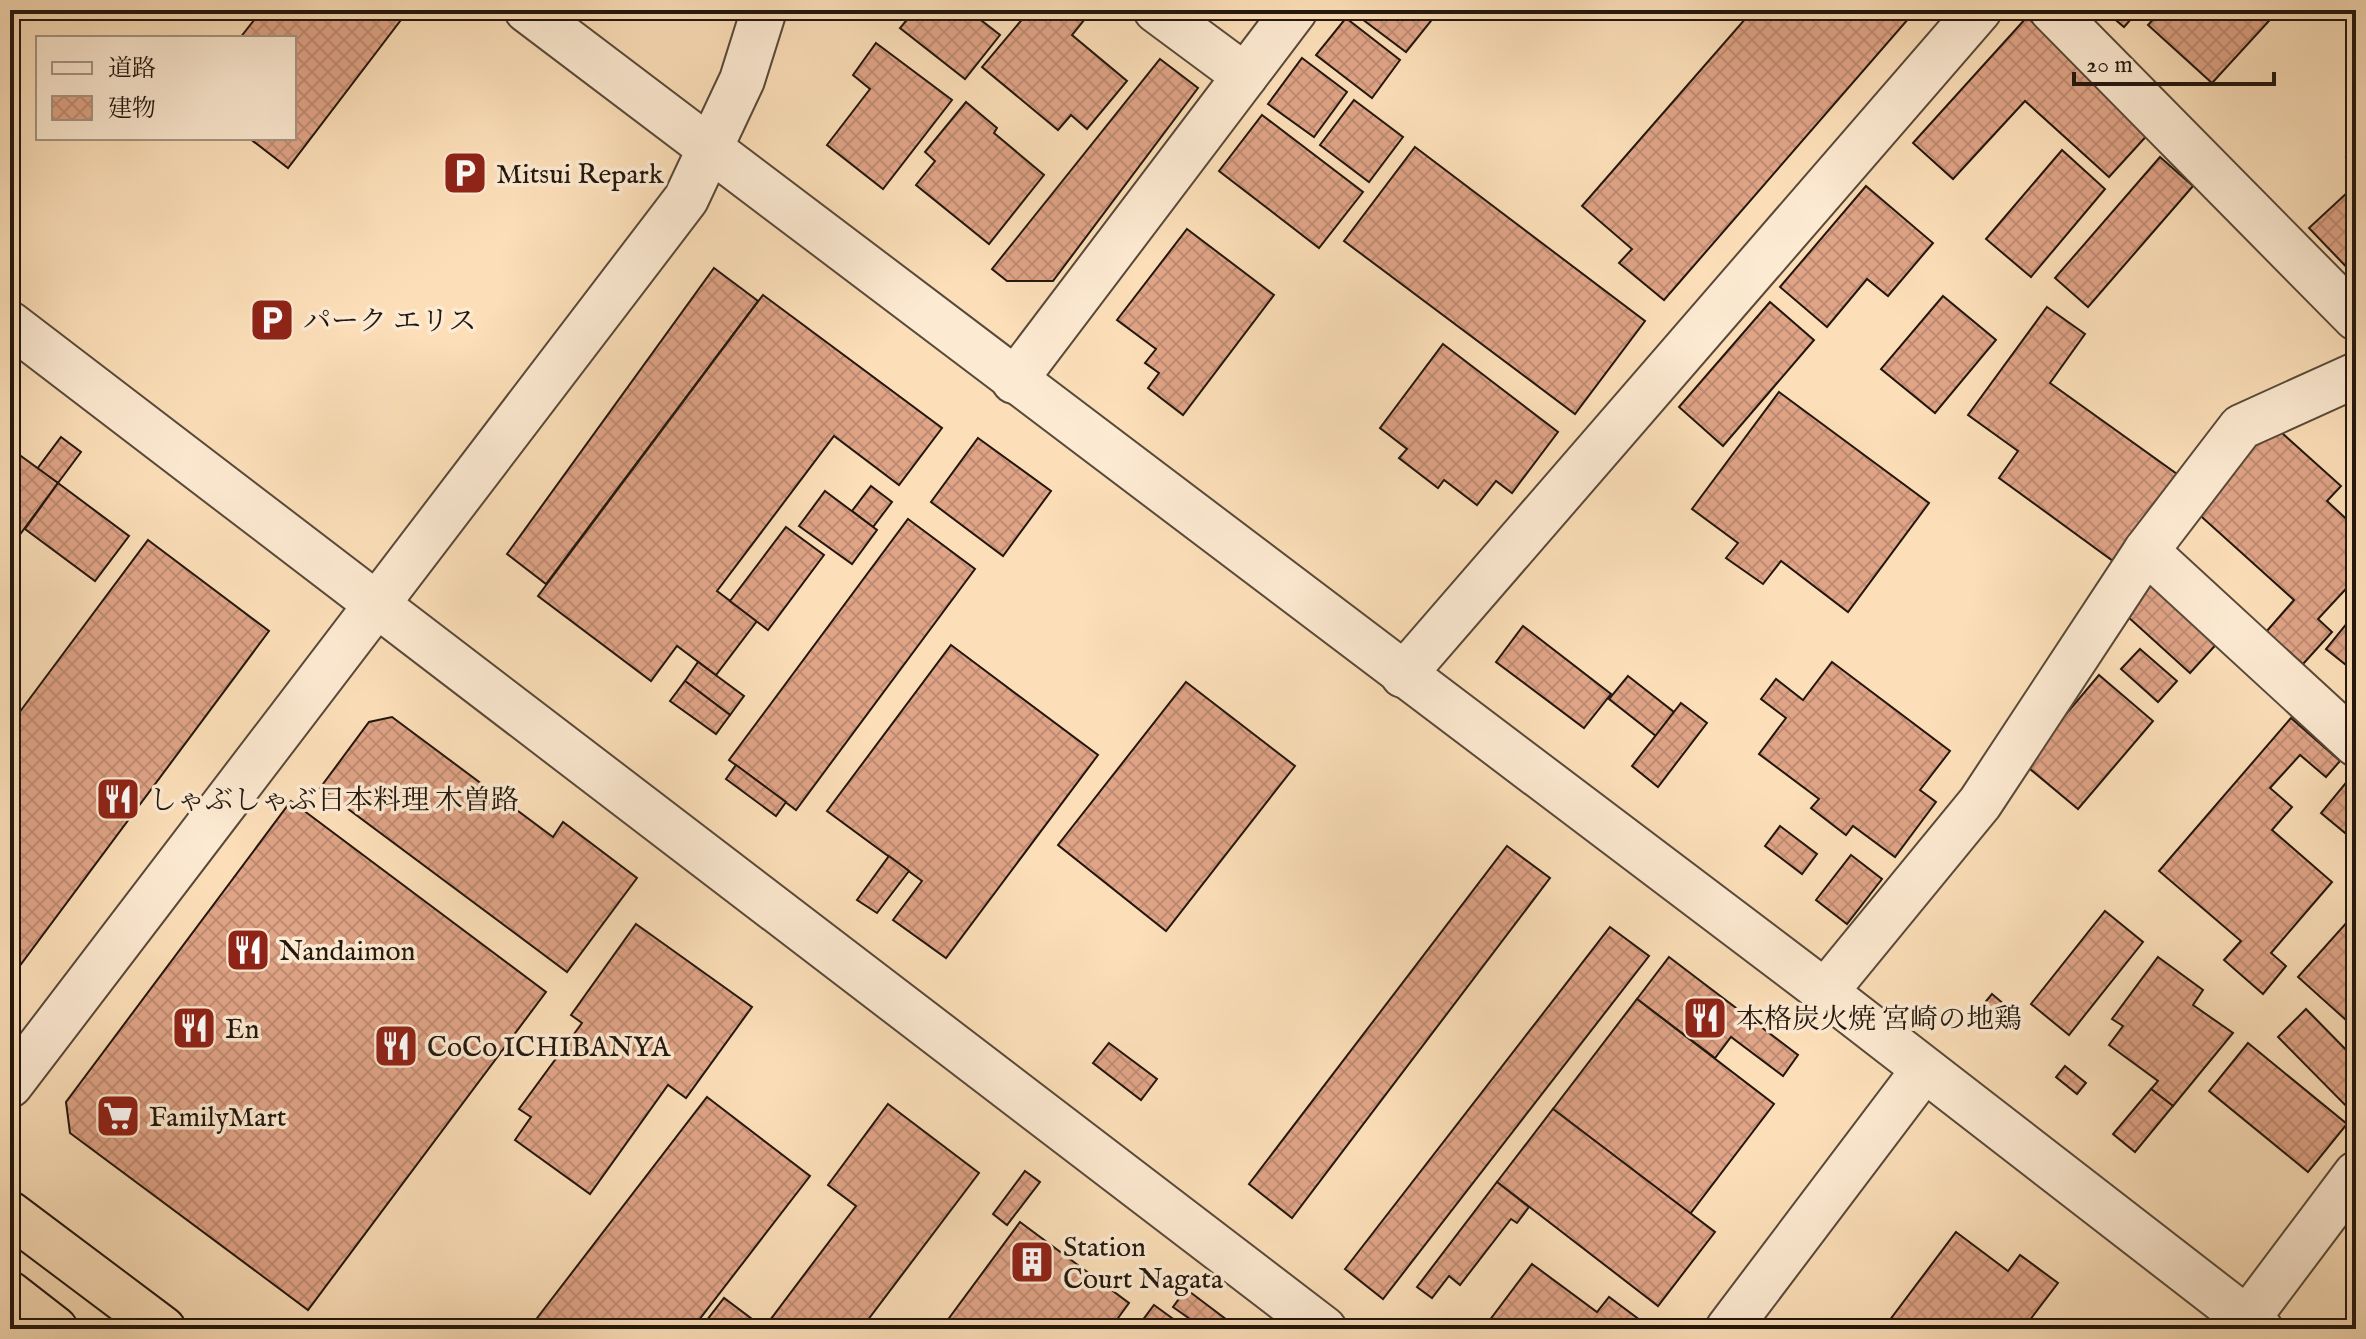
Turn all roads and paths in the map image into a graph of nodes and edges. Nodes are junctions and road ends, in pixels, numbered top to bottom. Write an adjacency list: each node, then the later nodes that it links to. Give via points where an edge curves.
1 (527, 10): 8 (street)
2 (764, 10): 8 (street, via 742,80)
3 (1156, 10): 7 (street)
4 (1295, 10): 7 (street)
5 (1979, 10): 15 (street)
6 (2052, 10): 9 (street)
7 (1245, 76): 12 (street)
8 (709, 151): 12 (street); 14 (street, via 686,199)
9 (2356, 318)
10 (10, 324): 14 (street)
11 (2356, 375): 13 (street, via 2241,427)
12 (1014, 381): 15 (street)
13 (2146, 551): 16 (street); 17 (street, via 1980,803)
14 (376, 602): 19 (street); 26 (street)
15 (1403, 675): 17 (street)
16 (2356, 744)
17 (1825, 992): 18 (street)
18 (1923, 1071): 23 (street); 27 (street)
19 (10, 1085)
20 (2356, 1174): 23 (street)
21 (10, 1214): 25 (highway)
22 (10, 1294): 24 (highway)
23 (2254, 1324)
24 (55, 1329)
25 (163, 1329)
26 (1324, 1329)
27 (1728, 1329)

